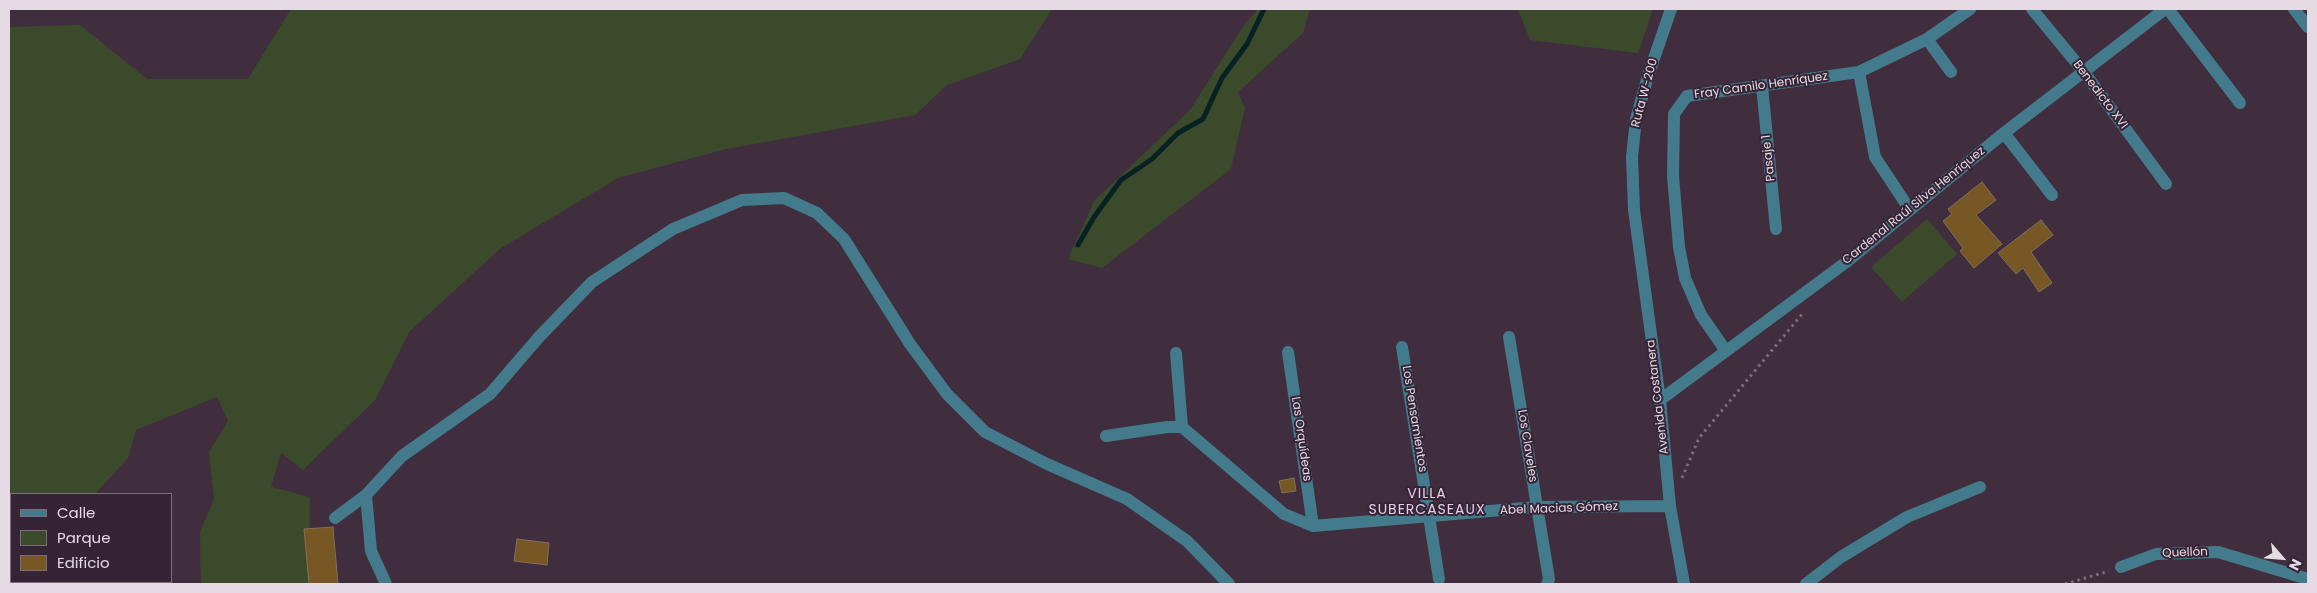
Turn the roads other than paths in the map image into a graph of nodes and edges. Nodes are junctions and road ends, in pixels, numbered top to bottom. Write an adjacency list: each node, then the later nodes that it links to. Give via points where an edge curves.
1 (1671, 9): 16 (street, Ruta W-200, via 1636,119 1632,157)
2 (1970, 9): 7 (street, Fray Camilo Henríquez)
3 (2032, 9): 10 (street, Benedicto XVI)
4 (2167, 9): 10 (street, Cardenal Raúl Silva Henríquez); 12 (street)
5 (2294, 9): 6 (street)
6 (2308, 27)
7 (1927, 39): 8 (street, Fray Camilo Henríquez); 9 (street)
8 (1859, 72): 11 (street, Fray Camilo Henríquez); 17 (street, via 1876,158)
9 (1951, 72)
10 (2084, 72): 13 (street, Cardenal Raúl Silva Henríquez); 14 (street, Benedicto XVI)
11 (1762, 86): 18 (street, Pasaje 1); 21 (street, Fray Camilo Henríquez, via 1687,96 1674,114 1673,176 1685,278 1701,315)
12 (2240, 103)
13 (2004, 133): 15 (street); 17 (street, Cardenal Raúl Silva Henríquez)
14 (2166, 184)
15 (2052, 195)
16 (1634, 210): 24 (street, Avenida Costanera)
17 (1910, 210): 21 (street, Cardenal Raúl Silva Henríquez, via 1845,263)
18 (1776, 229)
19 (1509, 337): 30 (street, Los Claveles)
20 (1402, 347): 31 (street, Los Pensamientos)
21 (1726, 351): 24 (street, Cardenal Raúl Silva Henríquez)
22 (1288, 352): 33 (street, Las Orquídeas)
23 (1176, 353): 25 (street)
24 (1660, 400): 29 (street, Avenida Costanera)
25 (1182, 427): 26 (street); 33 (street, Abel Macias Gómez, via 1284,514)
26 (1106, 436)
27 (1980, 488): 41 (street, via 1907,517)
28 (366, 495): 32 (street); 37 (street, via 371,551); 38 (street, via 402,456 490,394 592,282 673,229 742,200 784,198 817,213 844,239 947,394 985,432 1127,499 1187,541)
29 (1670, 506): 30 (street, Abel Macias Gómez); 40 (street, Avenida Costanera)
30 (1537, 507): 31 (street, Abel Macias Gómez); 39 (street, Los Claveles, via 1549,579)
31 (1430, 516): 33 (street, Abel Macias Gómez); 35 (street, Los Pensamientos)
32 (334, 518)
33 (1313, 526)
34 (2121, 567): 36 (street, Quellón, via 2156,554 2218,552)
35 (1439, 579)
36 (2308, 579)
37 (386, 584)
38 (1229, 584)
39 (1547, 584)
40 (1684, 584)
41 (1806, 584)

